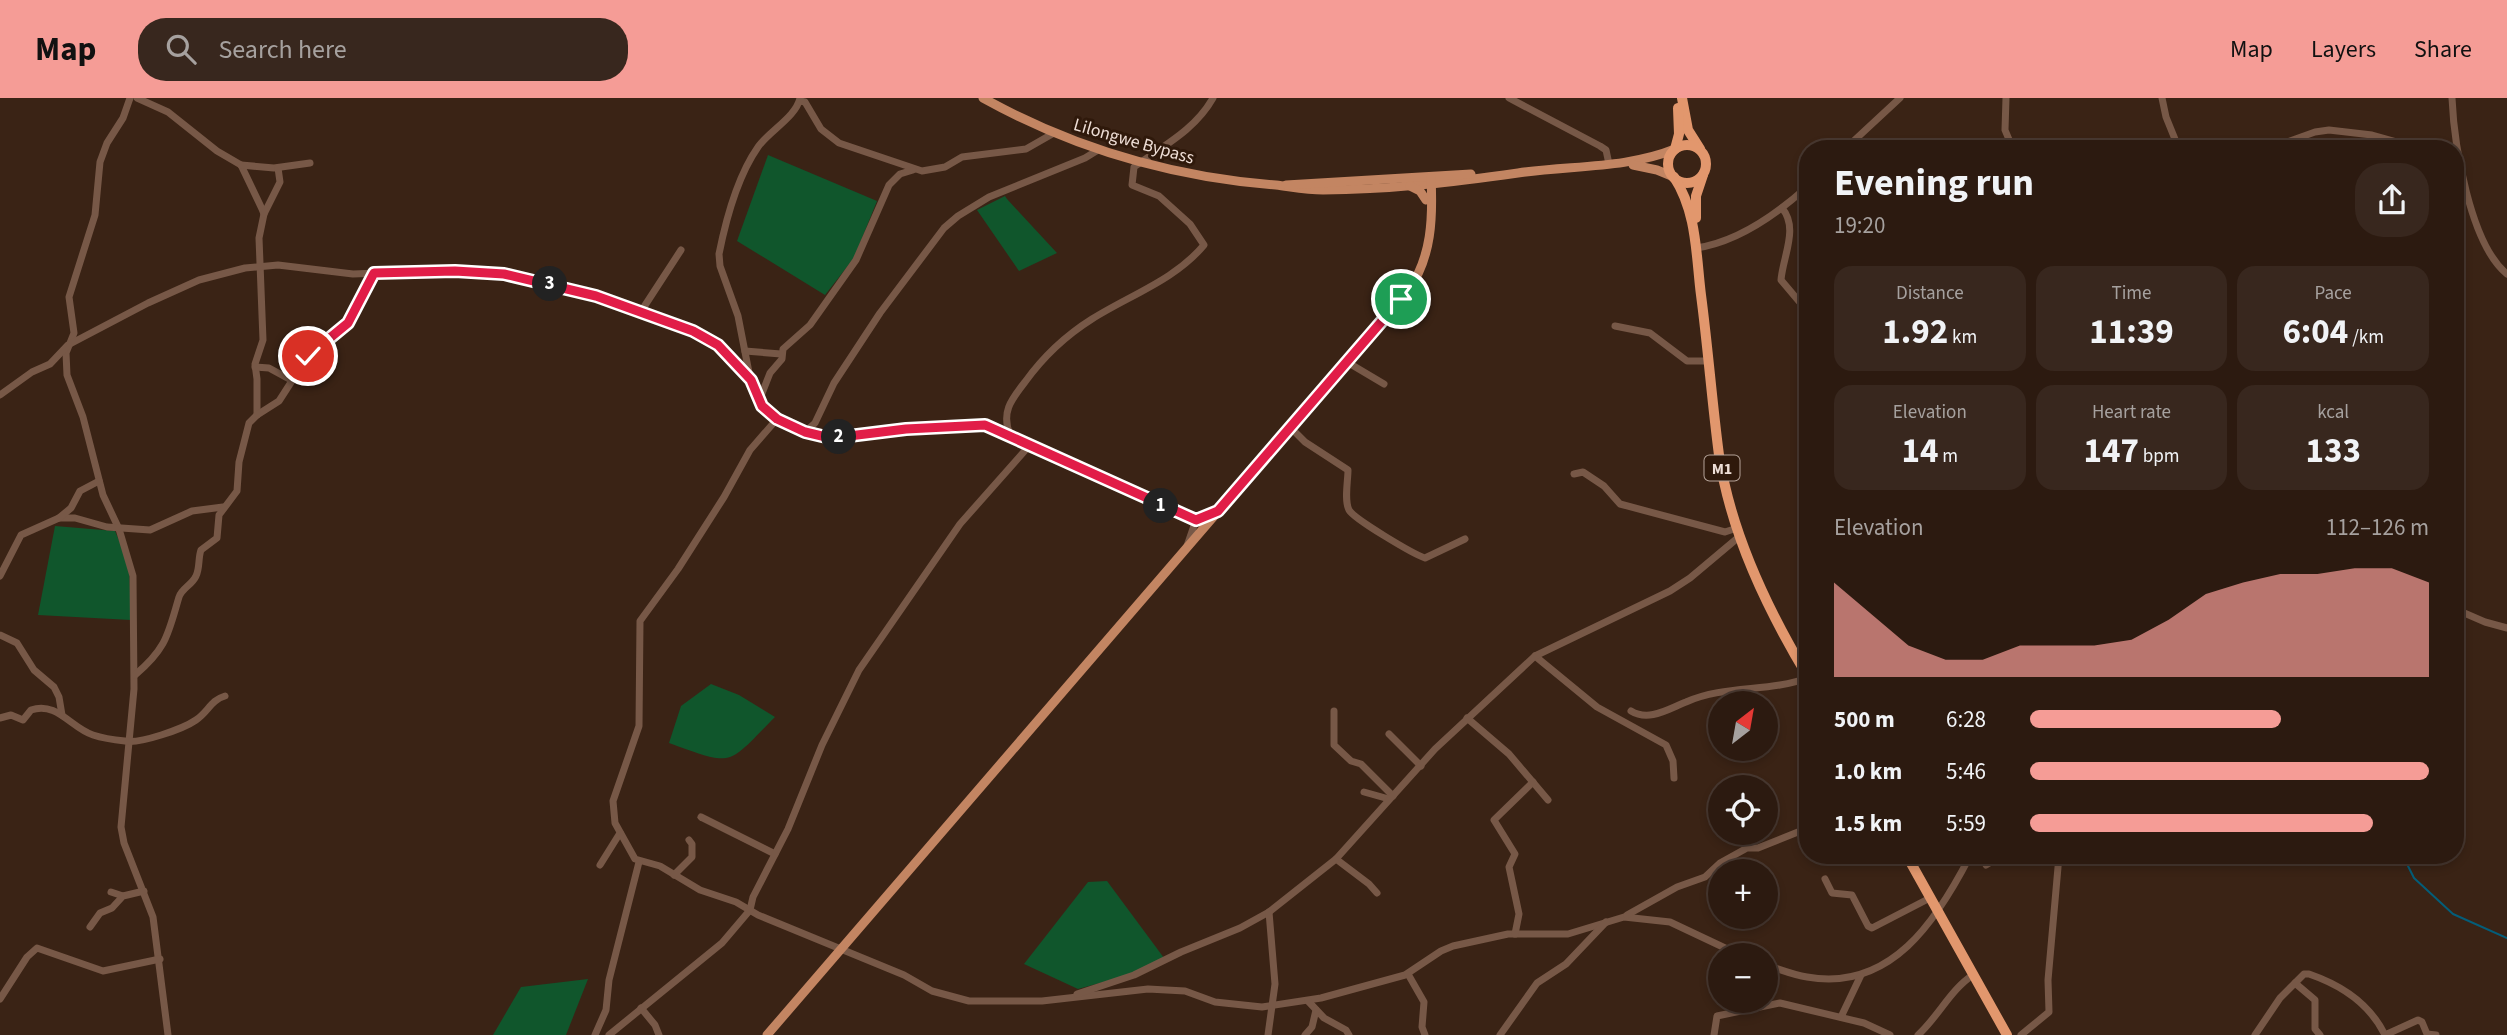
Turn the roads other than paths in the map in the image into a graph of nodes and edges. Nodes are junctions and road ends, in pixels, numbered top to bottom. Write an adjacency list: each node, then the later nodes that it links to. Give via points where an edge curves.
1 (130, 98): 48 (street, via 100,162 95,215 69,297 74,333)
2 (137, 98): 25 (street, via 168,112)
3 (983, 98): 12 (main road, Lilongwe Bypass)
4 (1213, 98): 23 (street, via 1190,127)
5 (1508, 98): 24 (street, via 1600,146)
6 (1680, 98): 19 (highway, M1); 21 (highway, M1, via 1688,130)
7 (1900, 98): 13 (street)
8 (2006, 98): 14 (street)
9 (2162, 98): 15 (street)
10 (2452, 98): 18 (street)
11 (800, 99): 27 (street, via 821,129 839,143); 49 (street, via 747,165 721,243 720,266)
12 (1054, 133): 20 (main road, Lilongwe Bypass); 27 (street, via 1026,149 962,158 931,171)
13 (1855, 140)
14 (2009, 140)
15 (2175, 140)
16 (2294, 140): 17 (street, via 2329,130)
17 (2390, 140)
18 (2455, 140)
19 (1675, 149): 21 (highway, via 1688,145); 24 (main road, Lilongwe Bypass); 30 (highway, M1, via 1668,165)
20 (1098, 150): 23 (main road, Lilongwe Bypass); 62 (street, via 989,197 944,228 880,313 834,383 815,423)
21 (1701, 151): 29 (highway, M1, via 1706,163)
22 (310, 163): 26 (street)
23 (1139, 163): 34 (main road, Lilongwe Bypass, via 1210,178); 63 (street, via 1134,167 1132,185 1154,192 1176,209 1204,245 1159,283 1092,319 1045,356 1008,405)
24 (1613, 164): 28 (main road, Lilongwe Bypass); 30 (main road, Lilongwe Bypass, via 1645,166)
25 (241, 165): 26 (street); 39 (street)
26 (278, 168): 39 (street, via 280,182)
27 (913, 170): 50 (street, via 889,184 856,260 810,325 788,342)
28 (1517, 173): 31 (main road, Lilongwe Bypass); 32 (main road, Lilongwe Bypass)
29 (1703, 175): 30 (highway, via 1689,183); 40 (highway, M1, via 1696,196)
30 (1674, 177): 40 (highway, M1, via 1687,199)
31 (1428, 181): 32 (main road, Lilongwe Bypass); 34 (main road, Lilongwe Bypass); 35 (main road, Lilongwe Bypass); 37 (main road)
32 (1460, 181): 37 (main road, via 1440,188)
33 (2464, 182): 44 (street, via 2488,253)
34 (1284, 186): 35 (main road, Lilongwe Bypass, via 1321,190)
35 (1406, 186): 37 (main road)
36 (1799, 194): 38 (street)
37 (1429, 200): 52 (main road, via 1430,234 1414,281)
38 (1782, 208): 40 (street, via 1713,246); 45 (street, via 1789,234 1781,280)
39 (264, 214): 42 (street)
40 (1696, 246): 51 (highway, M1)
41 (681, 250): 46 (street)
42 (260, 269): 43 (street, via 278,265); 48 (street, via 245,268 195,282); 53 (street, via 263,340)
43 (374, 273): 46 (street, via 504,274 596,296); 54 (street, via 348,323 308,356)
44 (2507, 274)
45 (1799, 301)
46 (640, 313): 55 (street, via 708,339)
47 (1615, 326): 51 (street, via 1650,333 1687,361)
48 (68, 345): 57 (street, via 50,365); 66 (street, via 67,375)
49 (745, 351): 50 (street); 55 (street)
50 (781, 354): 58 (street)
51 (1708, 361): 72 (highway, M1, via 1721,465)
52 (1347, 362): 56 (street); 61 (main road)
53 (255, 367): 54 (street, via 269,368); 59 (street)
54 (291, 380): 59 (street, via 279,401)
55 (751, 380): 58 (street)
56 (1384, 384)
57 (0, 395)
58 (759, 401): 60 (street)
59 (257, 415): 67 (street, via 249,424 242,449 236,495)
60 (777, 419): 62 (street); 99 (street, via 750,450 678,569 640,621 639,726 613,801)
61 (1290, 428): 68 (main road); 73 (street, via 1348,470 1347,506 1354,516 1425,558)
62 (805, 432): 63 (street, via 841,437 980,425)
63 (1010, 435): 64 (street)
64 (1028, 446): 70 (street); 101 (street, via 960,524 859,670)
65 (1574, 474): 72 (street, via 1583,472 1620,504 1725,533)
66 (99, 481): 69 (street, via 80,491); 71 (street)
67 (224, 507): 71 (street, via 192,510 150,530); 81 (street, via 217,538 201,550 196,577 179,596 172,627 158,654)
68 (1218, 511): 70 (street); 74 (main road)
69 (59, 518): 71 (street); 75 (street, via 21,535)
70 (1196, 520): 74 (street)
71 (119, 528): 81 (street, via 133,576)
72 (1739, 532): 79 (street, via 1670,591); 80 (highway, M1, via 1766,600)
73 (1465, 539)
74 (1185, 550): 123 (main road)
75 (0, 576)
76 (2464, 613): 77 (street)
77 (2507, 628)
78 (0, 635): 86 (street, via 17,643 41,678 57,690)
79 (1535, 656): 88 (street); 92 (street, via 1589,701 1666,745)
80 (1799, 660)
81 (135, 675): 90 (street)
82 (1799, 680): 84 (street, via 1718,693 1652,715)
83 (225, 696): 90 (street, via 183,727)
84 (1630, 710)
85 (1334, 711): 95 (street, via 1334,745 1360,764)
86 (62, 715): 87 (street, via 43,708 31,710 23,720 10,715); 90 (street, via 91,735)
87 (0, 718)
88 (1467, 718): 91 (street); 93 (street)
89 (1389, 734): 91 (street)
90 (129, 741): 110 (street, via 121,827)
91 (1421, 766): 95 (street)
92 (1674, 778)
93 (1533, 782): 96 (street); 121 (street, via 1494,820 1515,854 1509,867 1519,914)
94 (1364, 792): 95 (street)
95 (1391, 798): 102 (street)
96 (1548, 800)
97 (701, 817): 101 (street)
98 (1799, 832): 118 (street, via 1747,848 1705,877)
99 (620, 833): 103 (street); 107 (street)
100 (689, 840): 108 (street, via 692,857)
101 (775, 854): 115 (street)
102 (1336, 859): 112 (street); 117 (street)
103 (639, 862): 108 (street, via 660,866); 138 (street, via 609,980 606,1010)
104 (1911, 864): 114 (highway)
105 (1965, 864): 116 (street)
106 (2058, 864): 151 (street, via 2049,1012)
107 (600, 865)
108 (674, 875): 115 (street)
109 (1825, 879): 114 (street, via 1832,893 1852,895 1872,928)
110 (144, 891): 113 (street); 124 (street)
111 (111, 892): 113 (street)
112 (1377, 893)
113 (123, 896): 120 (street)
114 (1930, 898): 116 (highway)
115 (750, 910): 123 (street); 134 (street, via 722,943)
116 (1937, 911): 127 (street, via 1911,946); 128 (highway)
117 (1269, 912): 130 (street, via 1134,975); 133 (street, via 1275,984)
118 (1624, 917): 119 (street); 122 (street, via 1670,922)
119 (1607, 922): 121 (street, via 1568,934); 146 (street, via 1566,964 1535,985)
120 (90, 927)
121 (1515, 934): 126 (street, via 1446,948)
122 (1714, 943)
123 (840, 950): 130 (street, via 959,999 1042,1001); 141 (main road)
124 (160, 959): 131 (street, via 103,971 37,948); 137 (street)
125 (1778, 969): 127 (street, via 1805,977)
126 (1408, 974): 132 (street); 145 (street, via 1424,1002)
127 (1861, 975): 136 (street)
128 (1973, 975): 149 (street); 150 (highway)
129 (2295, 983): 152 (street); 153 (street, via 2315,1000 2315,1029); 154 (street, via 2309,974 2358,998)
130 (1073, 996): 133 (street, via 1148,989 1185,991 1242,1006)
131 (0, 999)
132 (1308, 1001): 133 (street); 135 (street)
133 (1272, 1005): 142 (street)
134 (641, 1008): 139 (street); 140 (street)
135 (1317, 1010): 143 (street); 144 (street)
136 (1842, 1017): 147 (street, via 1769,1004 1717,1016); 148 (street)
137 (168, 1035)
138 (595, 1035)
139 (609, 1035)
140 (659, 1035)
141 (767, 1035)
142 (1268, 1035)
143 (1305, 1035)
144 (1349, 1035)
145 (1425, 1035)
146 (1500, 1035)
147 (1714, 1035)
148 (1890, 1035)
149 (1918, 1035)
150 (2007, 1035)
151 (2021, 1035)
152 (2255, 1035)
153 (2320, 1035)
154 (2385, 1035): 155 (street, via 2418,1020 2427,1034)
155 (2435, 1035)

